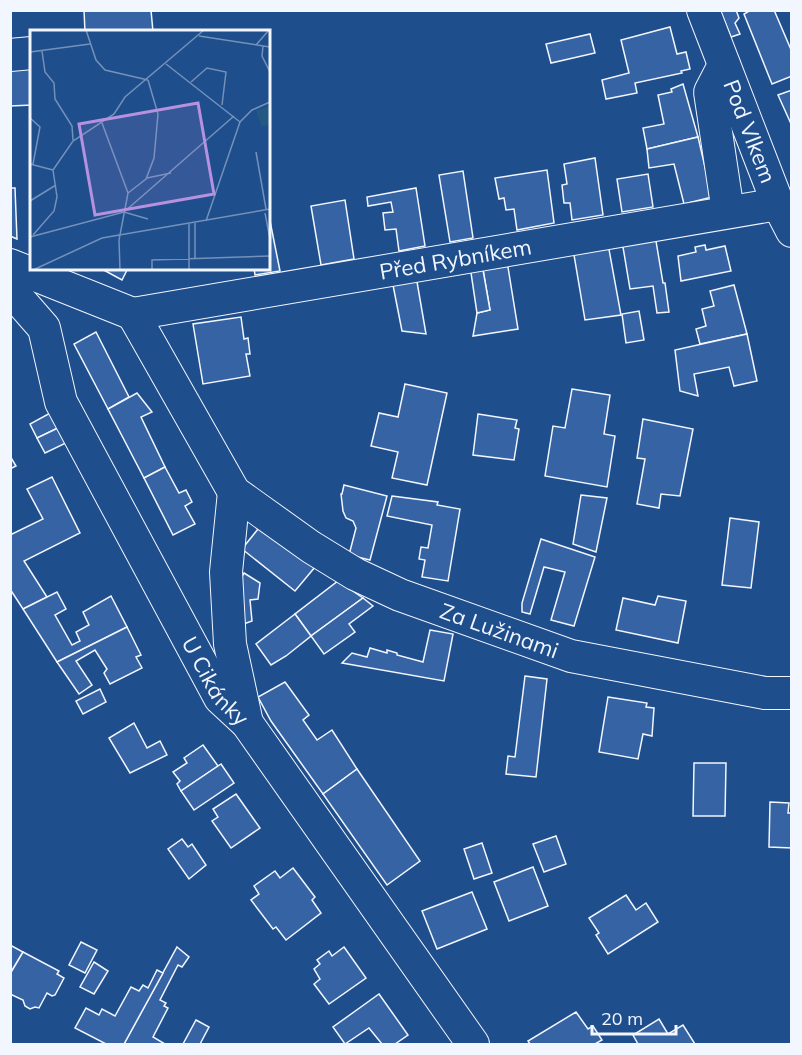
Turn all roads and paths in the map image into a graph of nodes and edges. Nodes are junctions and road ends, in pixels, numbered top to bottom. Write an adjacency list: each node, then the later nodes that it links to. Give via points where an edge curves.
1 (703, 10): 4 (street, Pod Vlkem)
2 (30, 53): 3 (street)
3 (10, 55)
4 (724, 65): 5 (street, Pod Vlkem, via 710,92); 6 (street, Pod Vlkem)
5 (728, 212): 6 (street, Před Rybníkem); 9 (street, Před Rybníkem)
6 (785, 218)
7 (10, 265): 9 (street)
8 (10, 289): 12 (street, U Cikánky, via 44,328 61,402 219,698)
9 (133, 314): 10 (street, Za Lužinami)
10 (234, 492): 11 (street, Za Lužinami, via 355,574 411,599 571,656 765,693); 12 (street, via 226,572 230,644)
11 (792, 693)
12 (247, 723): 13 (street, U Cikánky)
13 (473, 1044)

